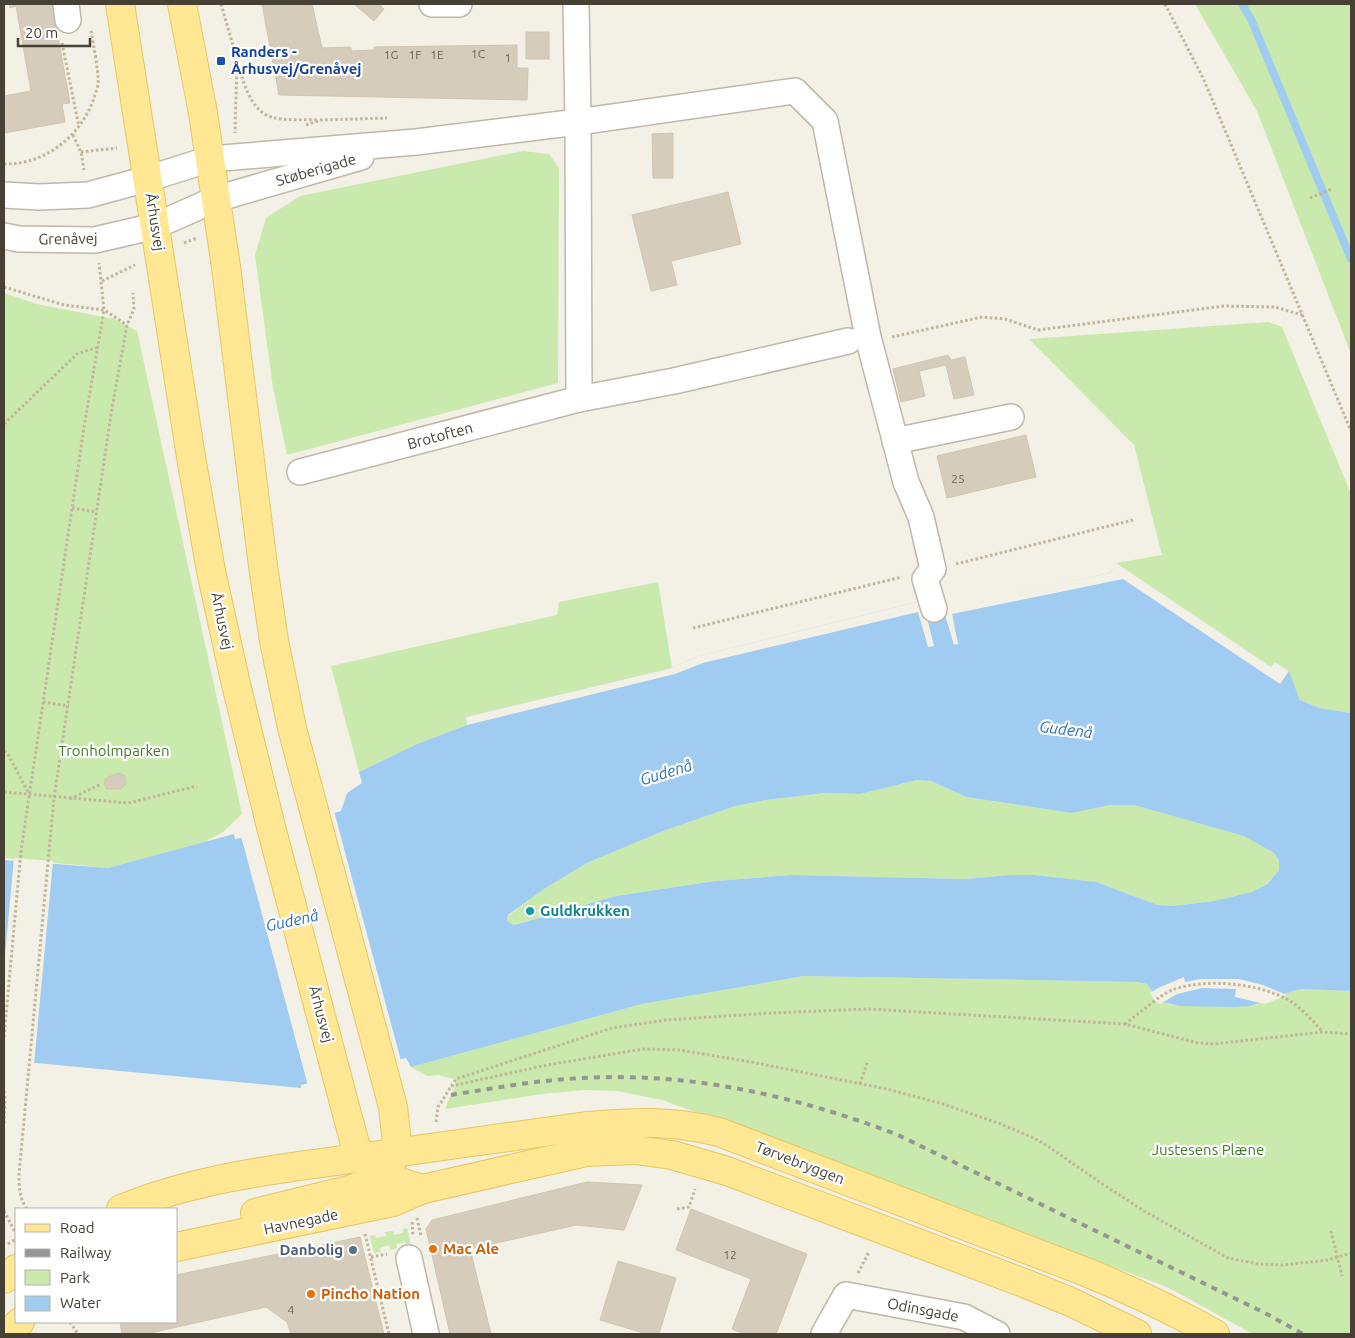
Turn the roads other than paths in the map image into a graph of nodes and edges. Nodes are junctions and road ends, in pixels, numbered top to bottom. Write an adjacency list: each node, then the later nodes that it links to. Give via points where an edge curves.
1 (120, 4): 9 (main road, Århusvej)
2 (182, 4): 8 (main road)
3 (432, 4): 4 (street)
4 (459, 4)
5 (576, 4): 6 (street)
6 (578, 122): 7 (street, Støberigade); 14 (street, Støberigade, via 795,91 825,120); 15 (street)
7 (416, 142): 8 (street, Støberigade); 11 (street, Støberigade)
8 (210, 159): 9 (street); 11 (main road)
9 (148, 179): 10 (street, via 88,195); 12 (main road, Århusvej)
10 (4, 195)
11 (216, 199): 12 (street, Grenåvej); 20 (main road, via 274,641 292,728 393,1107)
12 (156, 226): 13 (street, Grenåvej, via 95,240); 21 (main road, Århusvej, via 211,571 271,827)
13 (4, 236)
14 (858, 339): 15 (street, Brotoften); 17 (street)
15 (579, 399): 18 (street, Brotoften)
16 (1011, 417): 17 (street)
17 (895, 441): 19 (street, via 906,482 921,517 933,569 925,579)
18 (300, 472)
19 (934, 609)
20 (398, 1152): 21 (main road, Tørvebryggen); 22 (main road); 36 (main road, Tørvebryggen, via 587,1126 637,1122 692,1125 719,1132 1086,1272 1132,1291)
21 (360, 1158): 22 (main road); 24 (main road, via 202,1183)
22 (383, 1175): 23 (main road); 25 (main road, via 352,1189)
23 (423, 1188): 26 (main road, Havnegade, via 393,1202); 35 (main road, via 586,1152 635,1150 672,1155 727,1171 1024,1283)
24 (124, 1208)
25 (178, 1234)
26 (178, 1247)
27 (409, 1258): 32 (street)
28 (15, 1270): 29 (main road)
29 (4, 1280)
30 (19, 1323): 31 (main road)
31 (7, 1334)
32 (426, 1334)
33 (824, 1334): 34 (street, Odinsgade, via 846,1295 964,1317)
34 (997, 1334)
35 (1137, 1334)
36 (1215, 1334)

